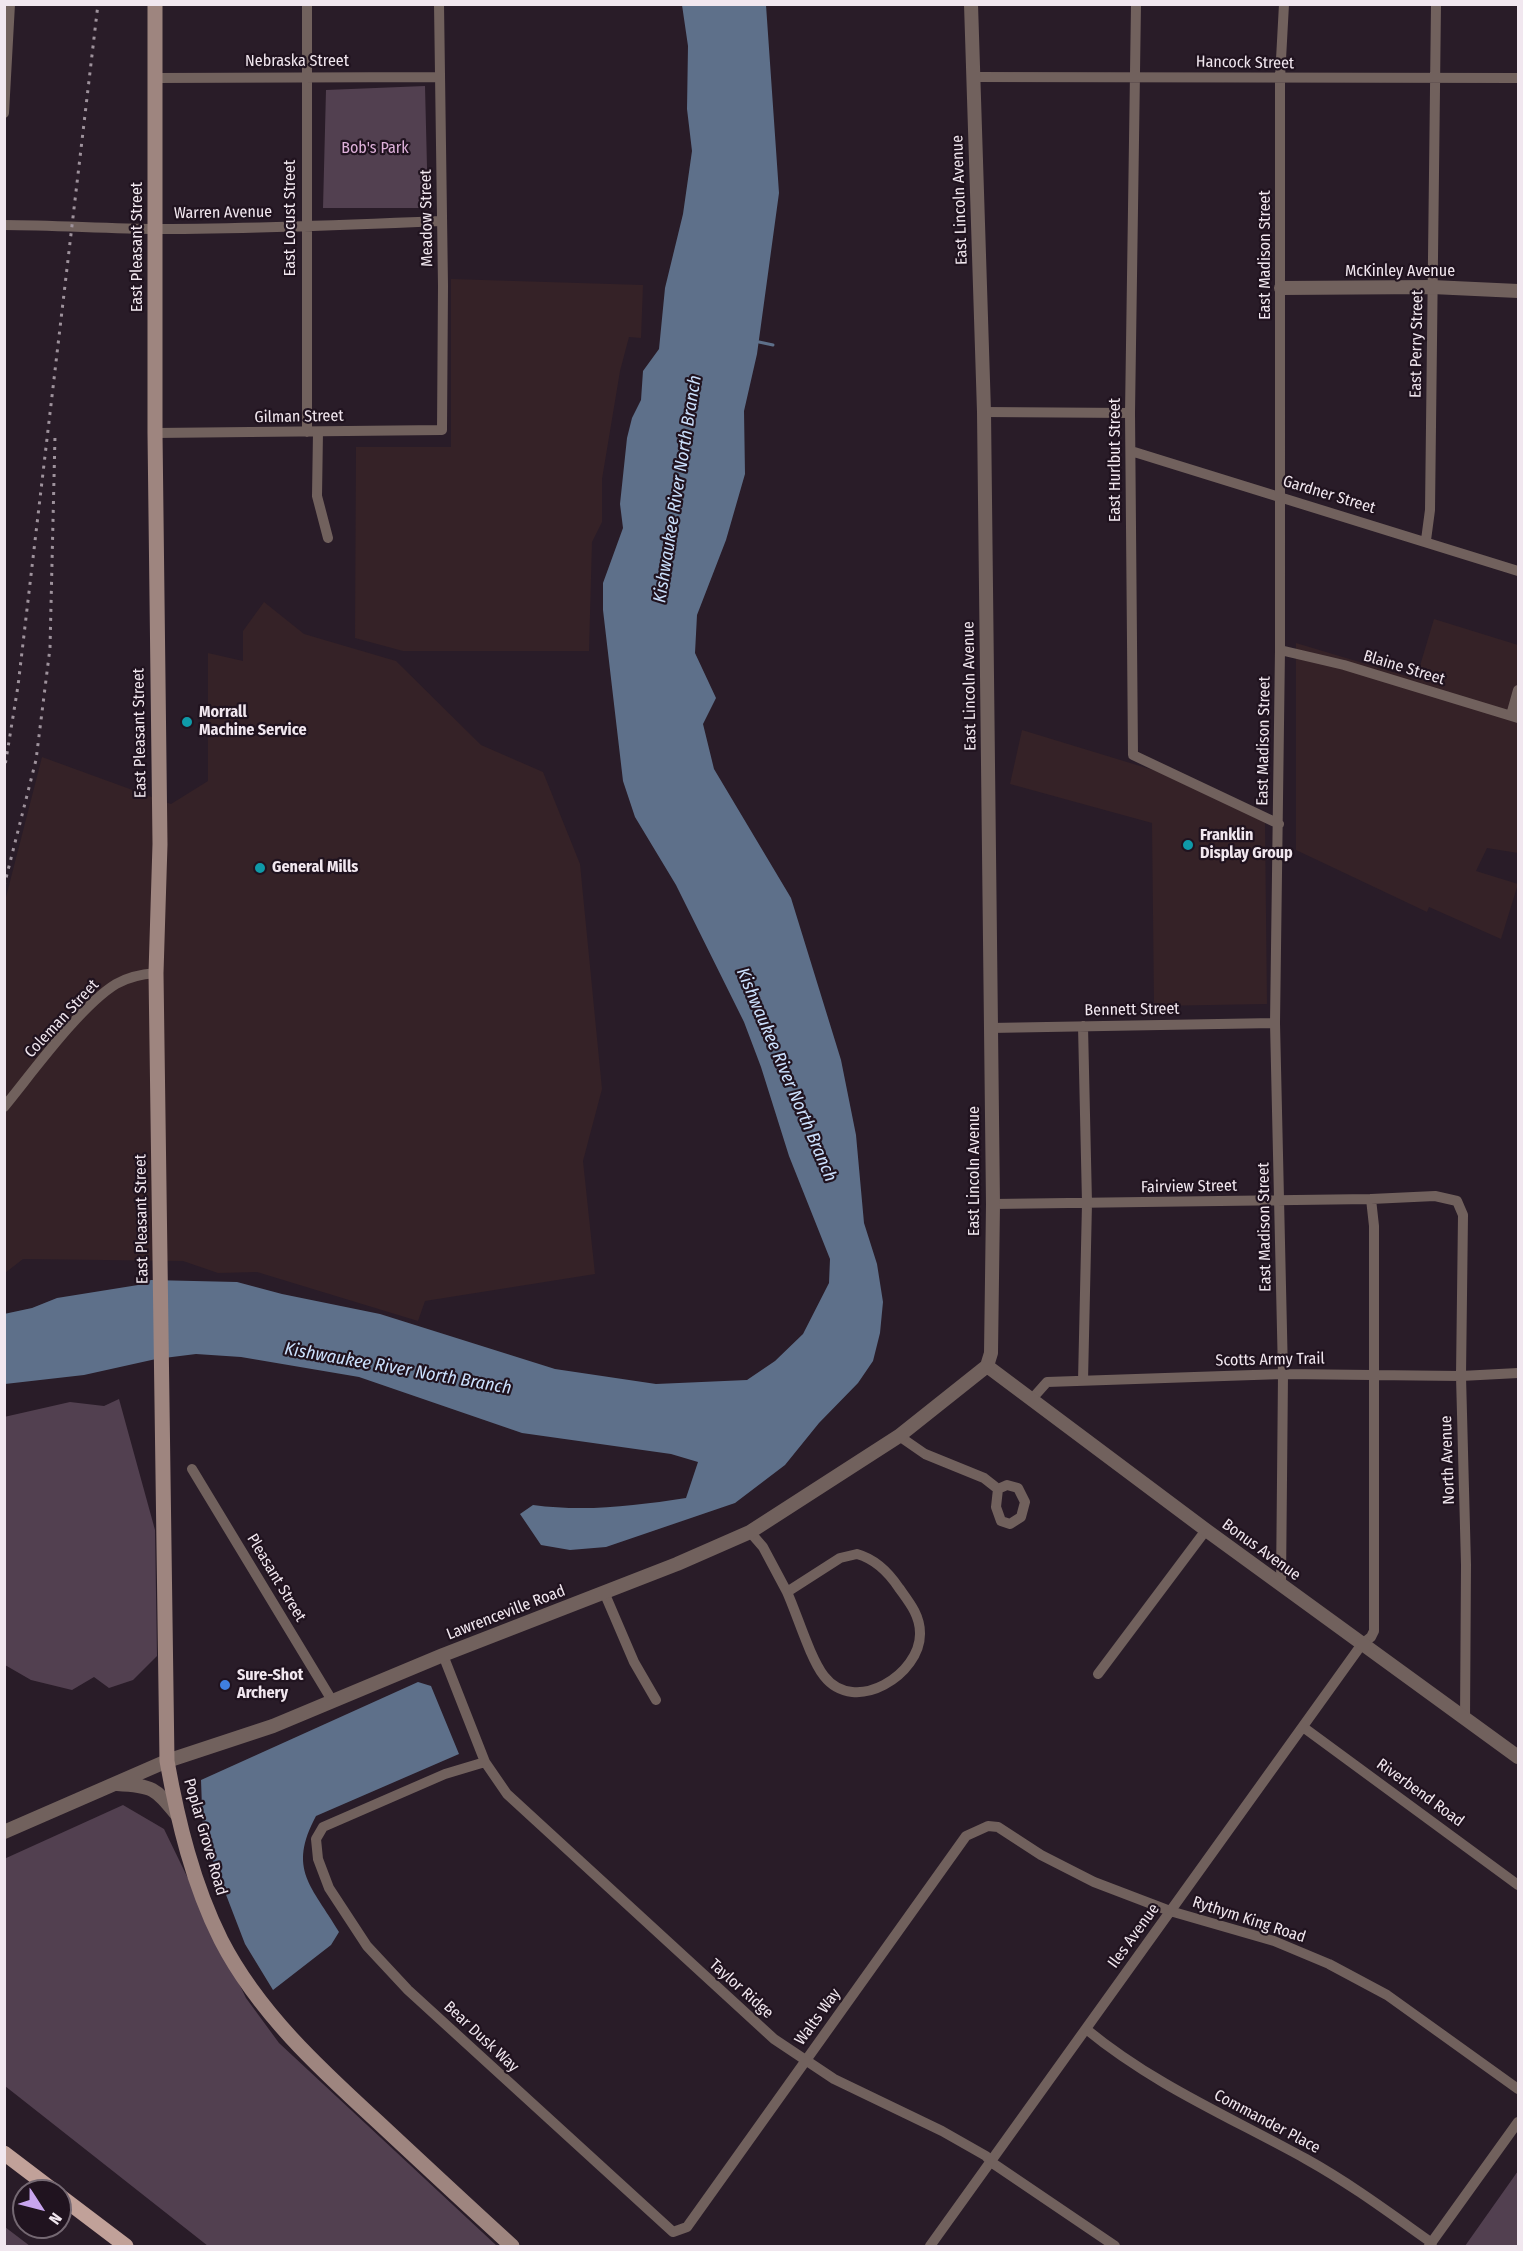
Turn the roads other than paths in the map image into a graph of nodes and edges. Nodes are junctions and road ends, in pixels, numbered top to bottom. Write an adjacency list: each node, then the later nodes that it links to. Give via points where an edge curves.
1 (10, 4): 17 (street)
2 (155, 4): 13 (main road, East Pleasant Street)
3 (307, 4): 9 (street, East Locust Street)
4 (439, 4): 11 (street, Meadow Street)
5 (971, 4): 12 (street, East Lincoln Avenue)
6 (1136, 4): 10 (street, East Hurlbut Street)
7 (1284, 4): 14 (street, East Madison Street)
8 (1436, 4): 15 (street, East Perry Street)
9 (307, 76): 11 (street, Nebraska Street); 13 (street, Nebraska Street); 20 (street, East Locust Street)
10 (1133, 76): 12 (street, Hancock Street); 14 (street, Hancock Street); 26 (street, East Hurlbut Street)
11 (440, 77): 18 (street, Meadow Street)
12 (972, 77): 25 (street, East Lincoln Avenue)
13 (155, 78): 21 (main road, East Pleasant Street)
14 (1280, 78): 15 (street, Hancock Street); 23 (street, East Madison Street)
15 (1433, 78): 16 (street, Hancock Street); 22 (street, East Perry Street)
16 (1518, 78)
17 (4, 113)
18 (441, 221): 20 (street, Warren Avenue); 27 (street, Meadow Street)
19 (4, 225): 21 (street, Warren Avenue)
20 (306, 227): 21 (street, Warren Avenue); 28 (street, East Locust Street)
21 (157, 229): 29 (main road, East Pleasant Street)
22 (1432, 287): 23 (street, McKinley Avenue); 24 (street, McKinley Avenue); 33 (street, East Perry Street, via 1430,510)
23 (1281, 288): 31 (street, East Madison Street)
24 (1518, 291)
25 (984, 412): 26 (street); 42 (street, East Lincoln Avenue)
26 (1130, 413): 30 (street, East Hurlbut Street)
27 (442, 430): 28 (street, Gilman Street)
28 (313, 432): 29 (street, Gilman Street); 32 (street, East Locust Street, via 317,496)
29 (155, 433): 39 (main road, East Pleasant Street, via 160,844)
30 (1131, 451): 31 (street, Gardner Street); 38 (street, East Hurlbut Street, via 1133,755)
31 (1278, 496): 33 (street, Gardner Street); 35 (street, East Madison Street)
32 (328, 538)
33 (1426, 540): 34 (street, Gardner Street)
34 (1518, 571)
35 (1280, 650): 37 (street, Blaine Street, via 1344,665); 38 (street, East Madison Street)
36 (1518, 690): 37 (street)
37 (1515, 717)
38 (1279, 824): 40 (street, East Madison Street)
39 (156, 973): 43 (street, Coleman Street, via 141,974 116,984 90,1006); 57 (main road, East Pleasant Street)
40 (1275, 1023): 41 (street, Bennett Street); 45 (street, East Madison Street)
41 (1083, 1026): 42 (street, Bennett Street); 47 (street)
42 (990, 1028): 48 (street, East Lincoln Avenue)
43 (4, 1107)
44 (1371, 1199): 45 (street, Fairview Street); 46 (street, Fairview Street, via 1435,1196); 52 (street, Iles Avenue)
45 (1280, 1200): 47 (street, Fairview Street); 51 (street, East Madison Street)
46 (1457, 1201): 53 (street, North Avenue, via 1463,1215)
47 (1086, 1203): 48 (street, Fairview Street); 54 (street)
48 (993, 1204): 49 (street, East Lincoln Avenue, via 991,1353)
49 (987, 1366): 55 (street, Bonus Avenue); 56 (street, Lawrenceville Road)
50 (1518, 1373): 53 (street, Scotts Army Trail)
51 (1283, 1374): 52 (street, Scotts Army Trail); 54 (street, Scotts Army Trail); 62 (street, East Madison Street)
52 (1373, 1374): 53 (street, Scotts Army Trail); 65 (street, Iles Avenue, via 1374,1631)
53 (1461, 1376): 70 (street, North Avenue)
54 (1083, 1380): 55 (street, Scotts Army Trail, via 1047,1382)
55 (1031, 1400): 60 (street, Bonus Avenue)
56 (899, 1436): 59 (street, via 926,1454 984,1478); 61 (street, Lawrenceville Road)
57 (164, 1461): 73 (main road, Poplar Grove Road)
58 (192, 1469): 69 (street, Pleasant Street)
59 (998, 1489)
60 (1206, 1530): 62 (street, Bonus Avenue); 67 (street)
61 (750, 1532): 63 (street, Lawrenceville Road); 64 (street, via 763,1547)
62 (1281, 1585): 65 (street, Bonus Avenue)
63 (604, 1592): 66 (street, Lawrenceville Road); 68 (street, via 634,1662)
64 (787, 1592): 64 (street, via 840,1558 866,1556 893,1580 913,1607 920,1631 918,1648 910,1661 880,1688 865,1692 843,1690 823,1675)
65 (1362, 1644): 70 (street, Bonus Avenue); 71 (street, Iles Avenue)
66 (443, 1655): 69 (street, Lawrenceville Road); 74 (street, Taylor Ridge)
67 (1098, 1674)
68 (656, 1700)
69 (333, 1701): 73 (street, Lawrenceville Road, via 273,1726)
70 (1465, 1719): 72 (street, Bonus Avenue)
71 (1302, 1727): 79 (street, Riverbend Road); 80 (street, Iles Avenue)
72 (1518, 1757)
73 (167, 1761): 75 (street, Lawrenceville Road); 76 (main road, Poplar Grove Road)
74 (485, 1762): 82 (street, Taylor Ridge, via 507,1794 560,1845 774,2039); 89 (street, Bear Dusk Way, via 328,1823 316,1839 318,1859 329,1888 366,1946 408,1990 667,2229)
75 (115, 1783): 76 (street, via 146,1786 158,1793); 78 (street, Lawrenceville Road)
76 (178, 1816): 92 (main road, Poplar Grove Road, via 208,1912 243,1977 267,2010 339,2086)
77 (988, 1826): 80 (street, Rythym King Road, via 998,1827 1094,1882); 82 (street, Walts Way, via 966,1836)
78 (4, 1832)
79 (1518, 1885)
80 (1170, 1911): 81 (street, Iles Avenue); 83 (street, Rythym King Road, via 1274,1941 1329,1964 1387,1995)
81 (1086, 2029): 86 (street, Iles Avenue); 90 (street, Commander Place, via 1153,2079 1340,2179)
82 (806, 2060): 86 (street, Taylor Ridge, via 834,2079 942,2131); 89 (street, Walts Way, via 687,2226)
83 (1518, 2089)
84 (1518, 2122): 90 (street)
85 (4, 2153): 87 (main road)
86 (991, 2162): 93 (street, Iles Avenue); 94 (street, Taylor Ridge)
87 (38, 2179)
88 (72, 2205): 91 (main road)
89 (677, 2232)
90 (1431, 2245)
91 (126, 2247)
92 (512, 2247)
93 (930, 2247)
94 (1115, 2247)

